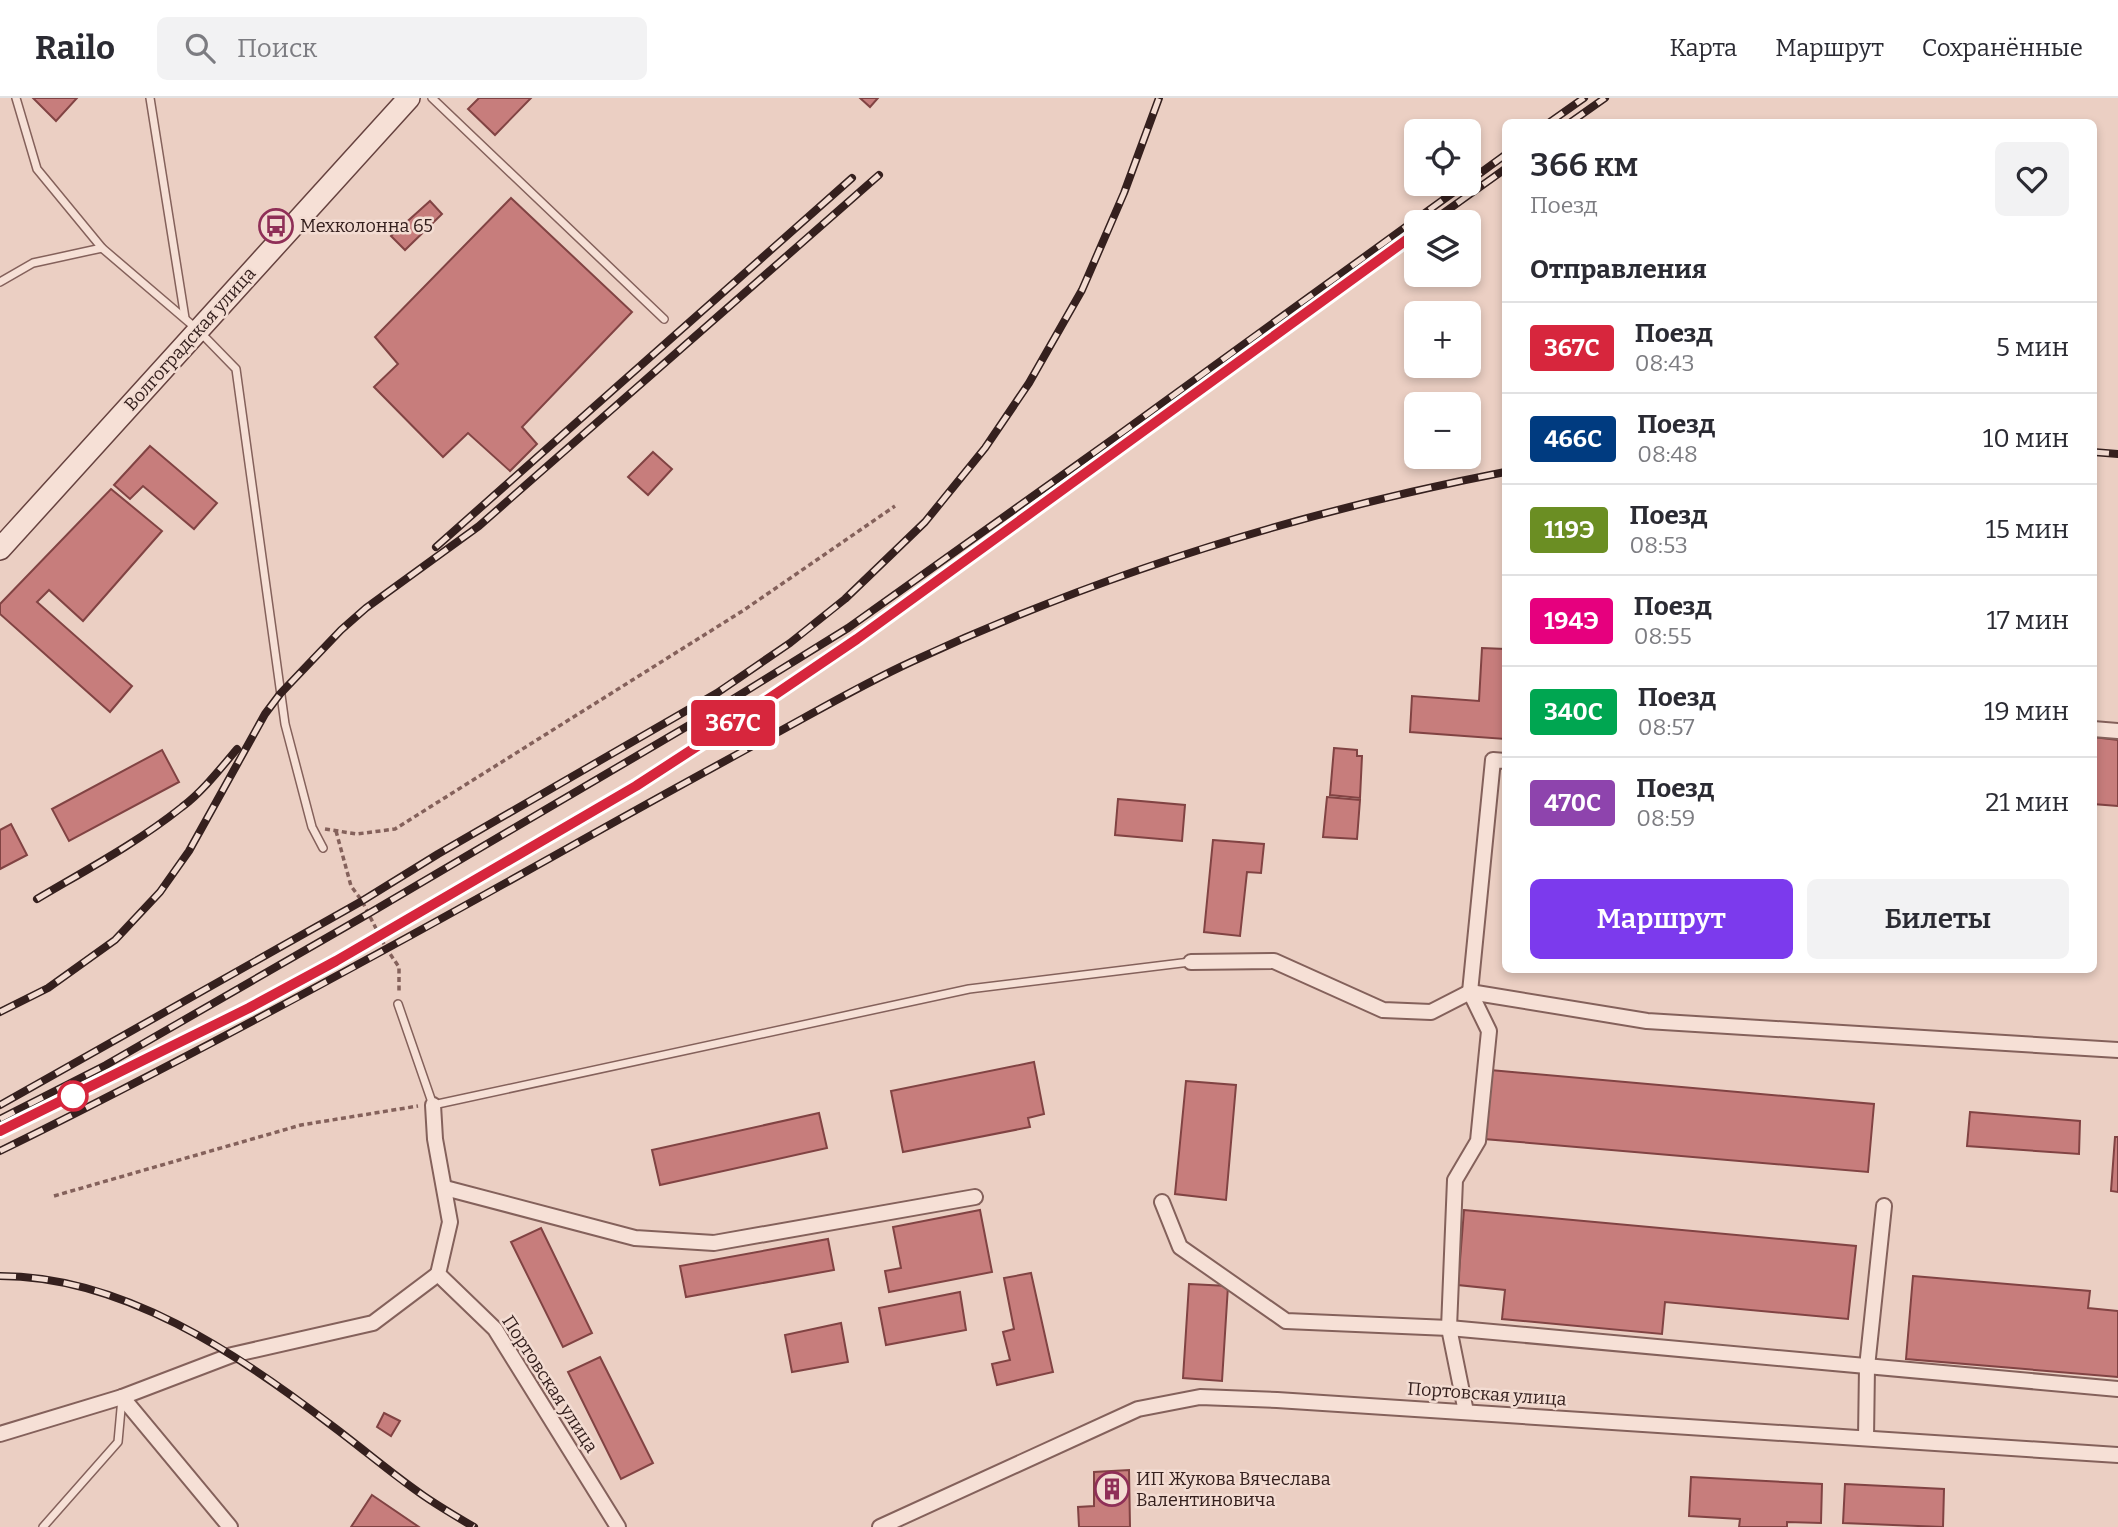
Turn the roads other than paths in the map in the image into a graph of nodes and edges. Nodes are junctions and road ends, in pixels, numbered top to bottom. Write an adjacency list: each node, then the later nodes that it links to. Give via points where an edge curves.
1 (16, 98): 5 (lane, via 37,169)
2 (150, 98): 8 (lane)
3 (410, 98): 8 (main road, Волгоградская улица)
4 (432, 98): 7 (lane)
5 (102, 248): 6 (lane, via 33,263); 8 (lane)
6 (0, 282)
7 (664, 319)
8 (191, 324): 9 (main road, Волгоградская улица); 13 (lane, via 236,369 285,724 312,827)
9 (0, 549)
10 (2097, 729): 11 (street)
11 (2118, 732)
12 (1502, 761): 15 (street, via 1493,760)
13 (323, 848)
14 (1191, 962): 15 (street, via 1274,961 1383,1010 1432,1012); 18 (lane, via 969,989)
15 (1470, 992): 17 (street, via 1647,1021); 24 (street, via 1489,1031 1478,1141 1455,1180)
16 (398, 1004): 18 (lane)
17 (2118, 1050)
18 (432, 1104): 19 (street)
19 (445, 1188): 20 (street, via 635,1238 713,1243); 23 (street, via 450,1222)
20 (975, 1197)
21 (1163, 1202): 24 (street, via 1180,1247 1286,1321)
22 (1884, 1206): 25 (street)
23 (438, 1274): 27 (street, via 373,1323 232,1356); 34 (street, Портовская улица, via 495,1329)
24 (1449, 1328): 25 (street); 28 (street)
25 (1867, 1367): 26 (street); 30 (street)
26 (2118, 1389)
27 (122, 1397): 29 (street); 32 (lane, via 118,1442); 33 (street)
28 (1466, 1412): 30 (street, Портовская улица); 35 (street, Портовская улица, via 1200,1396 1138,1409)
29 (0, 1434)
30 (1866, 1438): 31 (street, Портовская улица)
31 (2118, 1455)
32 (43, 1527)
33 (229, 1527)
34 (618, 1527)
35 (880, 1527)

